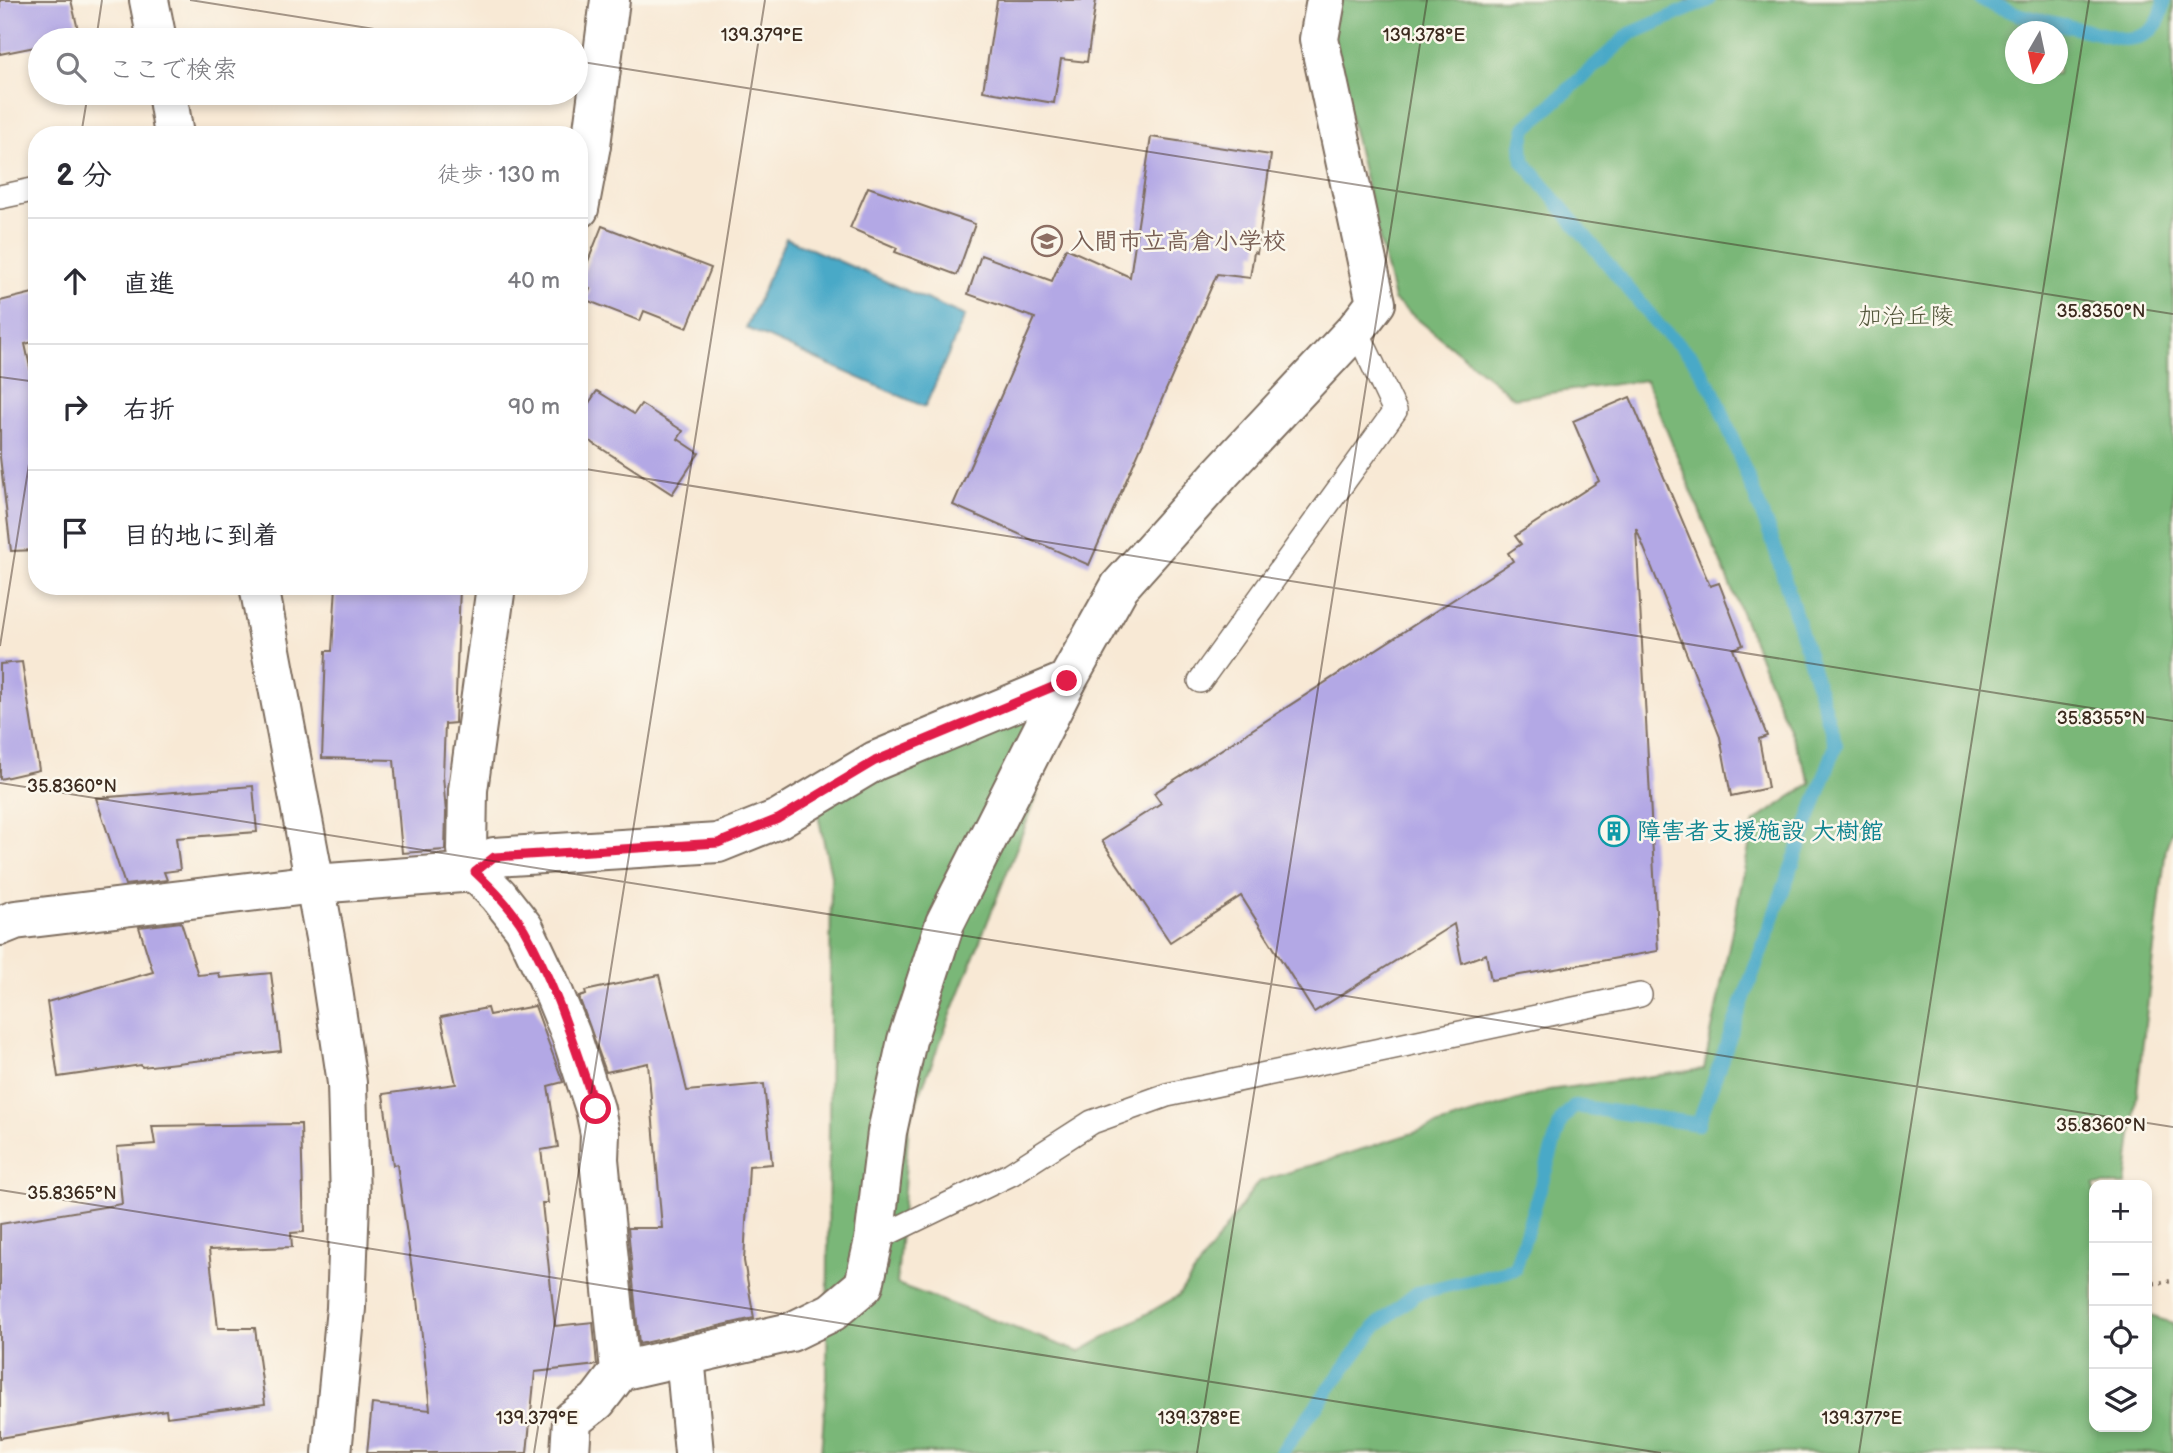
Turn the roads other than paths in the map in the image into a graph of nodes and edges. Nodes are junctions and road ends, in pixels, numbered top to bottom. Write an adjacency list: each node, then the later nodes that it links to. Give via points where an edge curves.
1 (149, 0): 4 (street)
2 (610, 0): 7 (street)
3 (1326, 0): 10 (street, via 1319,39 1376,303)
4 (155, 28)
5 (169, 105): 6 (street)
6 (172, 126)
7 (588, 128)
8 (28, 191): 9 (lane)
9 (0, 197)
10 (1356, 330): 13 (street, via 1120,586); 14 (lane, via 1395,411)
11 (261, 595): 16 (street)
12 (495, 595): 15 (street, via 468,790 467,850)
13 (1067, 681): 15 (street, via 875,761 778,819 718,843 494,857); 19 (street, via 945,923 907,1040 887,1132)
14 (1200, 681)
15 (475, 872): 16 (street); 21 (street, via 524,928 571,1035 596,1109)
16 (314, 884): 17 (street, via 29,918); 22 (street, via 347,1083 350,1201 346,1308)
17 (0, 926)
18 (1640, 995): 19 (lane, via 1167,1095 1092,1122 1011,1174)
19 (874, 1240): 20 (street, via 864,1284 832,1312 791,1332)
20 (685, 1356): 21 (street); 24 (street)
21 (620, 1371): 23 (street, via 597,1401 572,1420)
22 (332, 1453)
23 (570, 1453)
24 (694, 1453)

